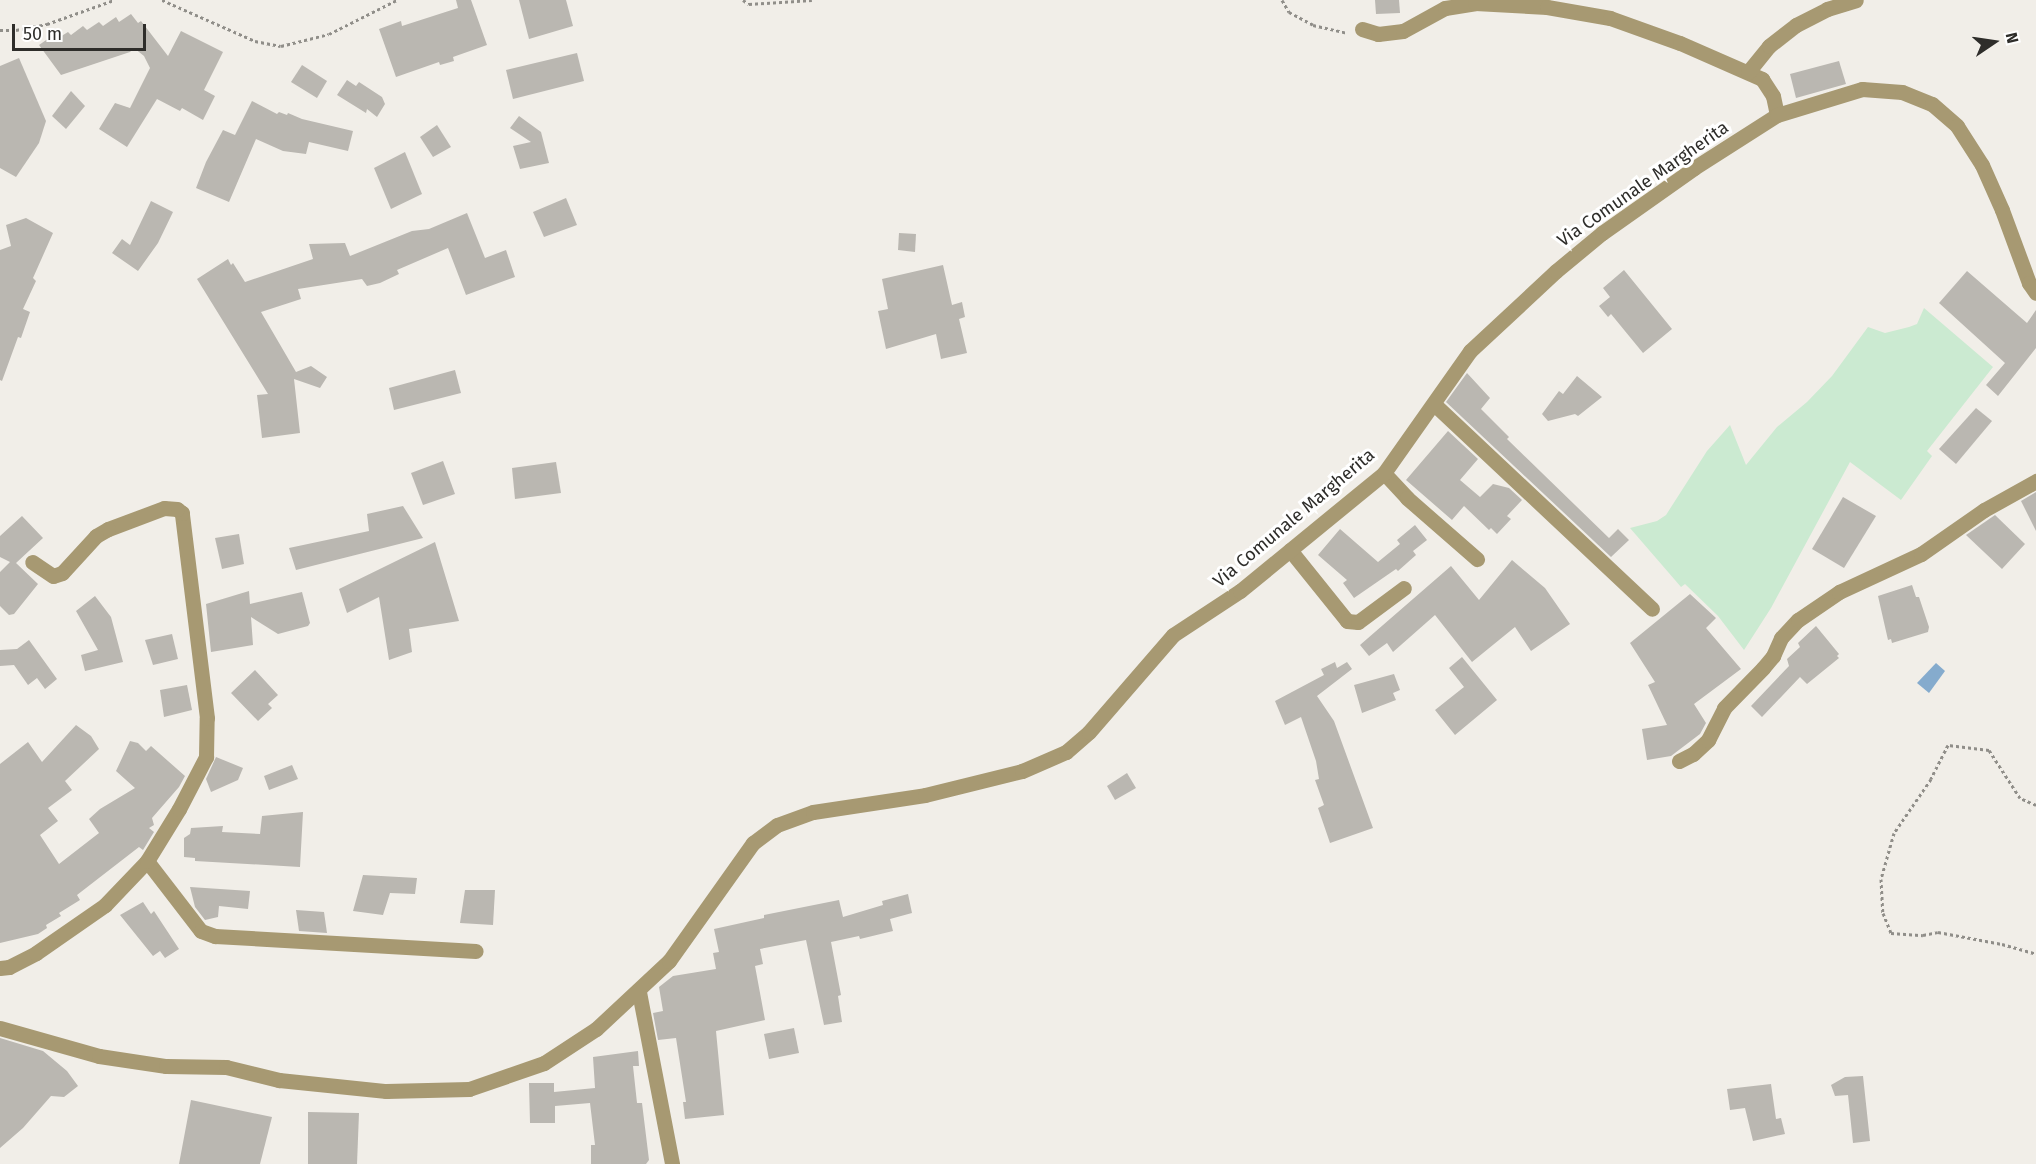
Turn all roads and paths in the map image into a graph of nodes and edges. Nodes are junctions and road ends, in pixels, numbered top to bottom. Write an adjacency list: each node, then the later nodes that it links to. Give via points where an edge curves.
1 (114, 0): 10 (path, via 47,24)
2 (162, 0): 3 (path, via 255,41 281,46 329,34)
3 (397, 0)
4 (743, 0): 5 (path, via 749,4)
5 (812, 0)
6 (1282, 0): 9 (path, via 1289,12 1313,25 1351,34)
7 (1856, 0): 11 (street, via 1796,25 1769,46)
8 (1547, 4): 9 (street, via 1461,4 1445,8 1403,32 1378,34); 11 (street, via 1610,18)
9 (1362, 29)
10 (0, 30)
11 (1748, 72): 12 (street, via 1762,79 1773,96)
12 (1777, 115): 13 (street, Via Comunale Margherita, via 1862,89 1902,92 1932,104 1957,126 1982,165); 14 (street, Via Comunale Margherita, via 1694,168 1556,271 1470,351)
13 (2036, 293)
14 (1434, 404): 15 (street, Via Comunale Margherita); 21 (street)
15 (1384, 472): 17 (street, Via Comunale Margherita); 18 (street, via 1407,498)
16 (2036, 481): 22 (street, via 1984,510 1921,554 1839,592 1798,620 1781,638 1763,668 1724,708 1708,740 1693,754)
17 (1290, 550): 20 (street, via 1347,621 1358,622); 28 (street, Via Comunale Margherita, via 1240,591 1173,635 1089,732 1066,752 1022,771 925,795 813,812 777,825 753,843 669,961)
18 (1477, 559)
19 (32, 561): 24 (street, via 53,576 62,573 96,536 108,529 164,508 182,513 207,718 206,757)
20 (1404, 588)
21 (1652, 609)
22 (1678, 760)
23 (2036, 805): 26 (path, via 2020,798 1989,750 1948,745 1931,779 1894,833 1881,879 1883,913 1891,933 1938,932)
24 (147, 861): 25 (street, via 201,931 215,936); 27 (street, via 105,905 71,931 9,967)
25 (476, 951)
26 (2036, 954)
27 (0, 968)
28 (639, 992): 29 (street, Via Comunale Margherita, via 596,1029 544,1063 469,1089 386,1091 279,1080 226,1067 166,1066 99,1056); 30 (street)
29 (0, 1028)
30 (672, 1164)

